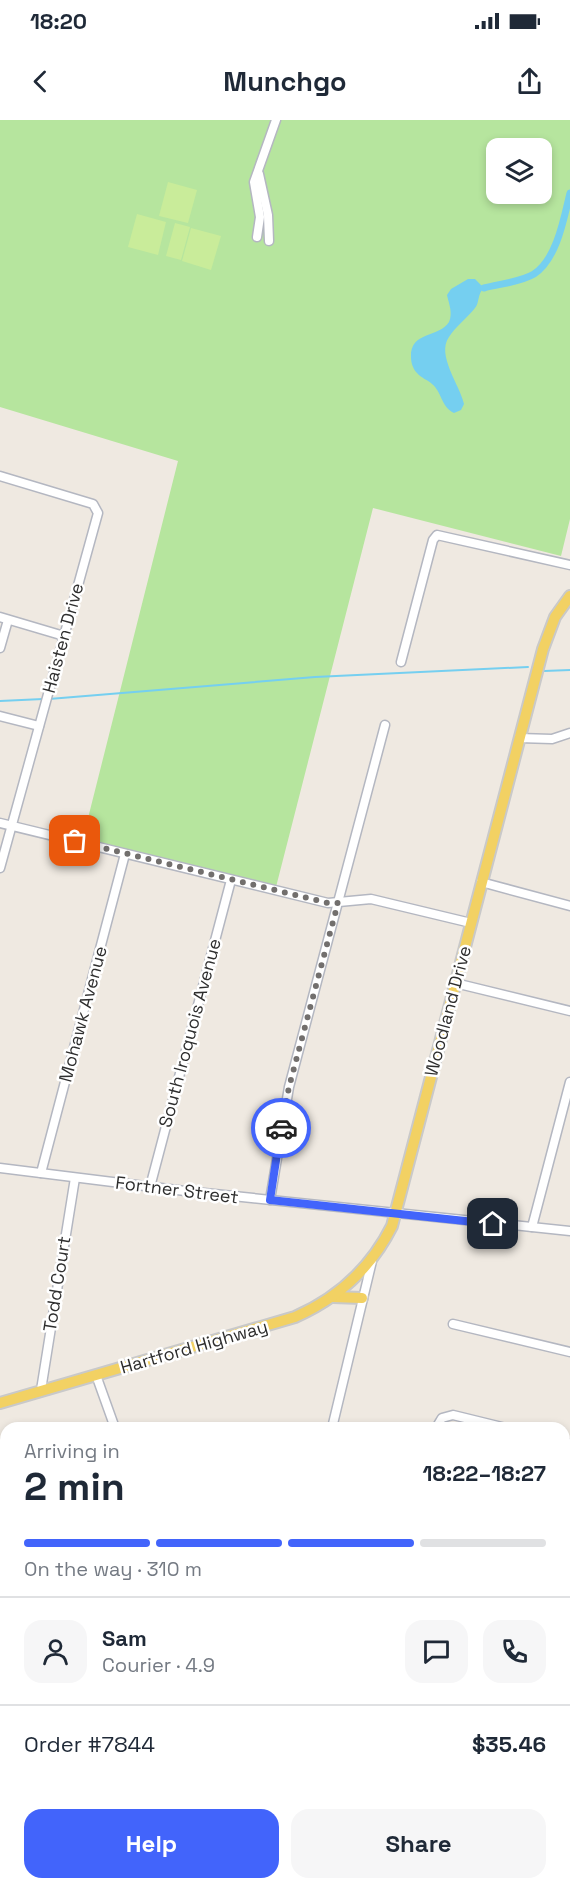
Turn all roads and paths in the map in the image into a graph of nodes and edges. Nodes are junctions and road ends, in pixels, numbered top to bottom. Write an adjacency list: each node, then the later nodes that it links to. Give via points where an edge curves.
1 (276, 120): 2 (street)
2 (259, 174): 3 (street, via 254,188 260,217); 4 (street)
3 (257, 237)
4 (269, 241)
5 (0, 476): 9 (street, Haisten Drive, via 97,508)
6 (570, 566): 11 (street, via 437,535)
7 (569, 598): 16 (main road, Woodland Drive, via 547,636)
8 (4, 618): 9 (street); 10 (street)
9 (64, 636): 14 (street, Haisten Drive)
10 (0, 648)
11 (401, 662)
12 (0, 716): 14 (street)
13 (385, 725): 23 (street)
14 (39, 726): 18 (street, Haisten Drive)
15 (570, 733): 16 (street, via 552,739)
16 (519, 738): 22 (main road, Woodland Drive)
17 (0, 823): 18 (street)
18 (12, 826): 19 (street); 20 (street, Haisten Drive)
19 (125, 854): 21 (street); 30 (street, Mohawk Avenue)
20 (0, 868)
21 (231, 880): 23 (street); 32 (street, South Iroquois Avenue)
22 (481, 882): 24 (street); 25 (main road, Woodland Drive)
23 (338, 903): 25 (street, via 372,899); 33 (street, via 289,1087)
24 (570, 906)
25 (471, 923): 26 (main road, Woodland Drive)
26 (455, 982): 27 (street); 34 (main road, Woodland Drive)
27 (570, 1011)
28 (570, 1082): 35 (street)
29 (0, 1168): 30 (street, Fortner Street)
30 (41, 1173): 31 (street, Fortner Street)
31 (75, 1178): 32 (street, Fortner Street); 43 (street, Todd Court)
32 (150, 1187): 33 (street, Fortner Street)
33 (270, 1200): 34 (street, Fortner Street)
34 (395, 1214): 35 (street, Fortner Street); 37 (main road, Woodland Drive)
35 (532, 1227): 36 (street, Fortner Street)
36 (570, 1231)
37 (372, 1261): 38 (main road, Hartford Highway); 39 (street, Woodland Drive)
38 (333, 1297): 39 (main road); 42 (main road, Hartford Highway, via 276,1324)
39 (362, 1298): 46 (street, Woodland Drive)
40 (453, 1324): 41 (street)
41 (570, 1352)
42 (96, 1375): 43 (main road, Hartford Highway); 45 (street)
43 (41, 1390): 44 (main road, Hartford Highway)
44 (0, 1403)
45 (113, 1422)
46 (333, 1422)
47 (440, 1422): 48 (street, via 453,1415)
48 (482, 1422)

